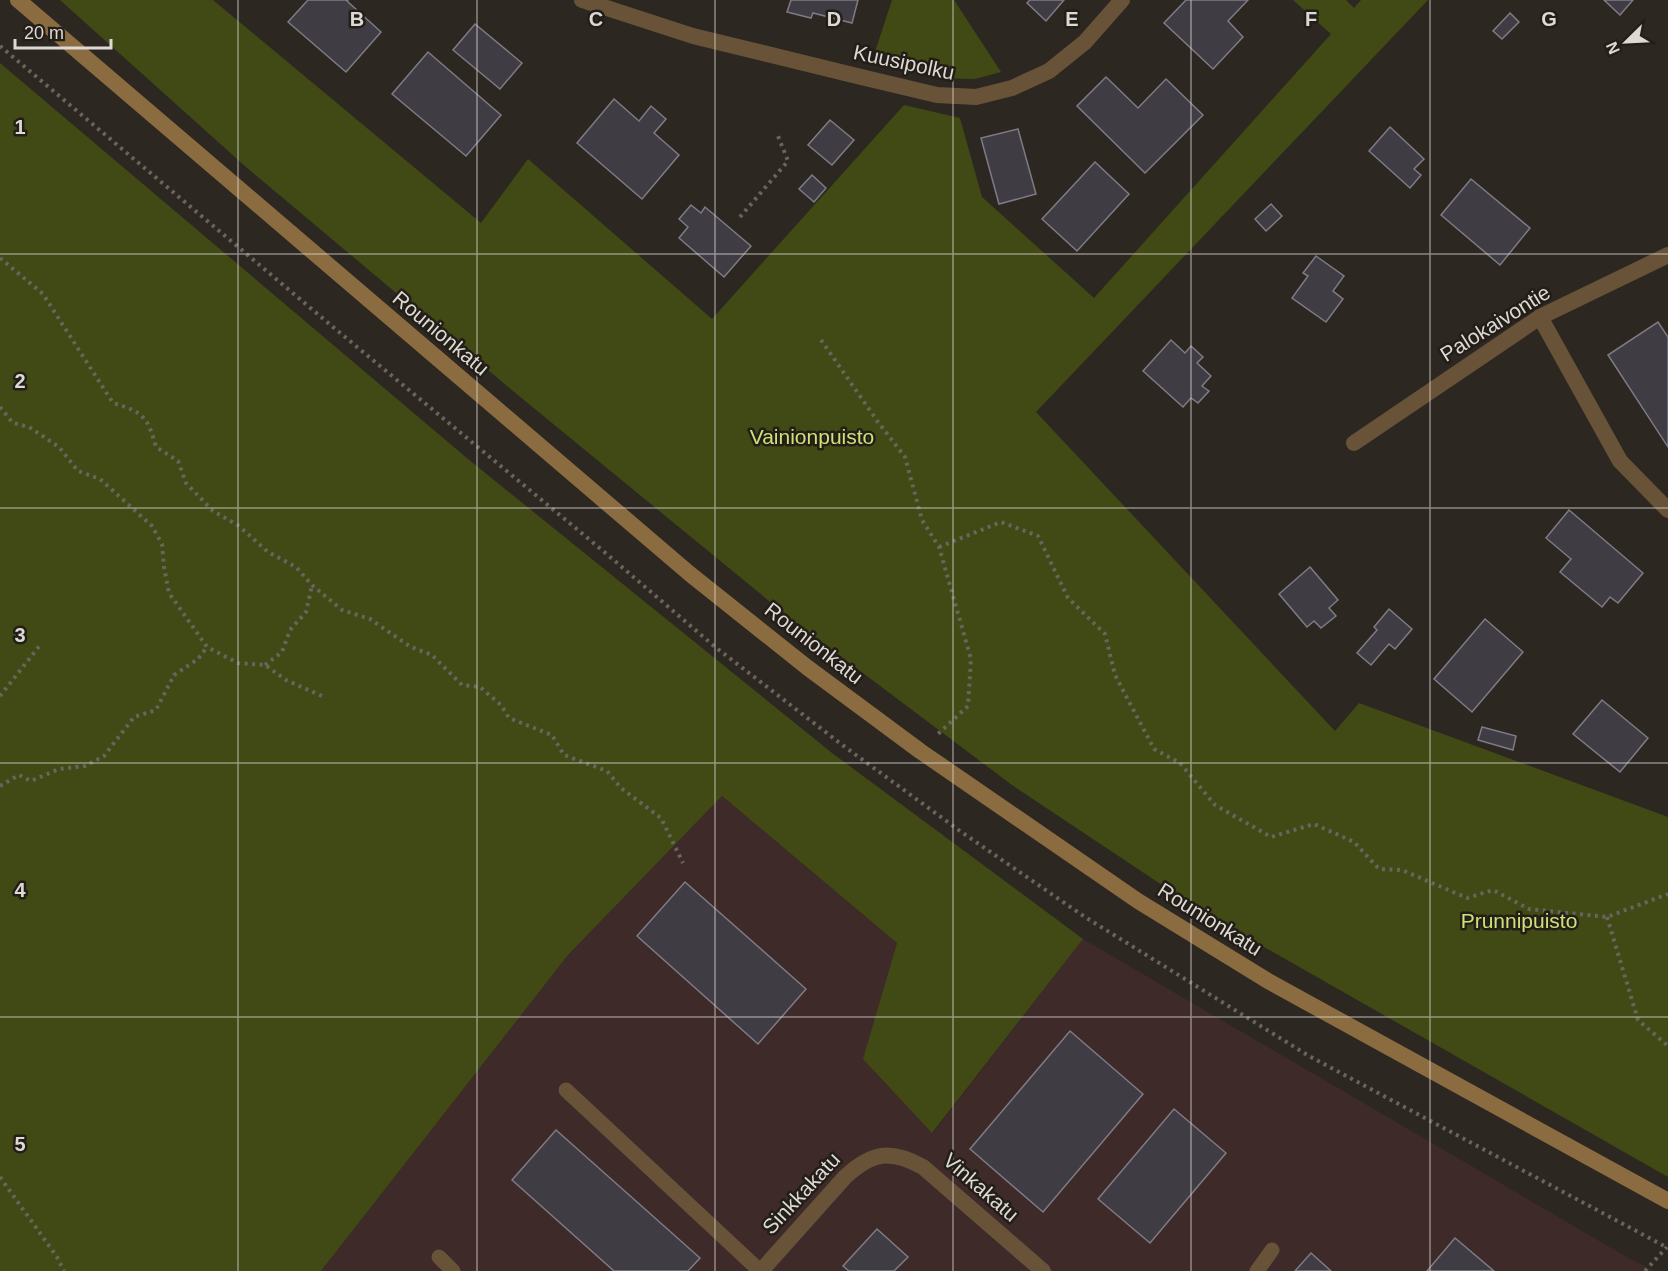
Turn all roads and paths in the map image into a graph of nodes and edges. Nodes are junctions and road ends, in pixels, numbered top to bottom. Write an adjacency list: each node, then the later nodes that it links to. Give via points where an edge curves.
1 (18, 0): 20 (main road, Rounionkatu, via 690,574)
2 (582, 0): 3 (street, Kuusipolku, via 693,36 937,95 976,97 1012,88 1049,71 1085,42)
3 (1122, 0)
4 (778, 135): 5 (path, via 788,160)
5 (740, 217)
6 (1668, 255): 8 (street, Palokaivontie)
7 (0, 258): 14 (path, via 43,294 113,403 132,408 150,423 156,447 177,461 186,483 213,511 239,526 268,552 296,567)
8 (1540, 317): 11 (street, Palokaivontie); 12 (street, via 1620,461)
9 (821, 340): 13 (path, via 905,457 922,520)
10 (0, 407): 16 (path, via 13,423 29,427 59,447 78,471 100,479 152,526 162,544 168,592)
11 (1354, 443)
12 (1668, 510)
13 (939, 547): 20 (path, via 971,659 968,706); 24 (path, via 1001,522 1038,536 1068,598 1105,633 1115,675 1154,749 1180,763 1215,805 1271,837 1314,824 1354,842 1379,869 1402,870 1467,898 1493,890 1529,909)
14 (312, 585): 17 (path, via 306,612 290,630 282,652); 22 (path, via 342,610 370,620 411,647 432,655 462,685 480,687 501,705 509,718 552,735 564,755 607,771 621,788 661,818)
15 (41, 644): 18 (path)
16 (207, 647): 17 (path, via 238,663); 21 (path, via 198,660 174,675 156,710 134,717 104,756 85,766 59,769 32,781 19,775)
17 (266, 665): 19 (path, via 286,680)
18 (0, 696)
19 (322, 696)
20 (920, 751): 29 (main road, Rounionkatu, via 1138,901 1268,981)
21 (0, 786)
22 (683, 862)
23 (1668, 894): 24 (path)
24 (1607, 917): 25 (path, via 1638,1020)
25 (1668, 1046)
26 (566, 1090): 35 (lane)
27 (880, 1155): 35 (street, Sinkkakatu, via 860,1163 844,1177); 36 (street, Vinkakatu, via 904,1157 923,1167)
28 (0, 1177): 33 (path)
29 (1668, 1201)
30 (1667, 1247): 38 (path)
31 (1272, 1250): 37 (lane)
32 (439, 1257): 34 (lane)
33 (64, 1271)
34 (453, 1271)
35 (760, 1271)
36 (1043, 1271)
37 (1257, 1271)
38 (1645, 1271)

